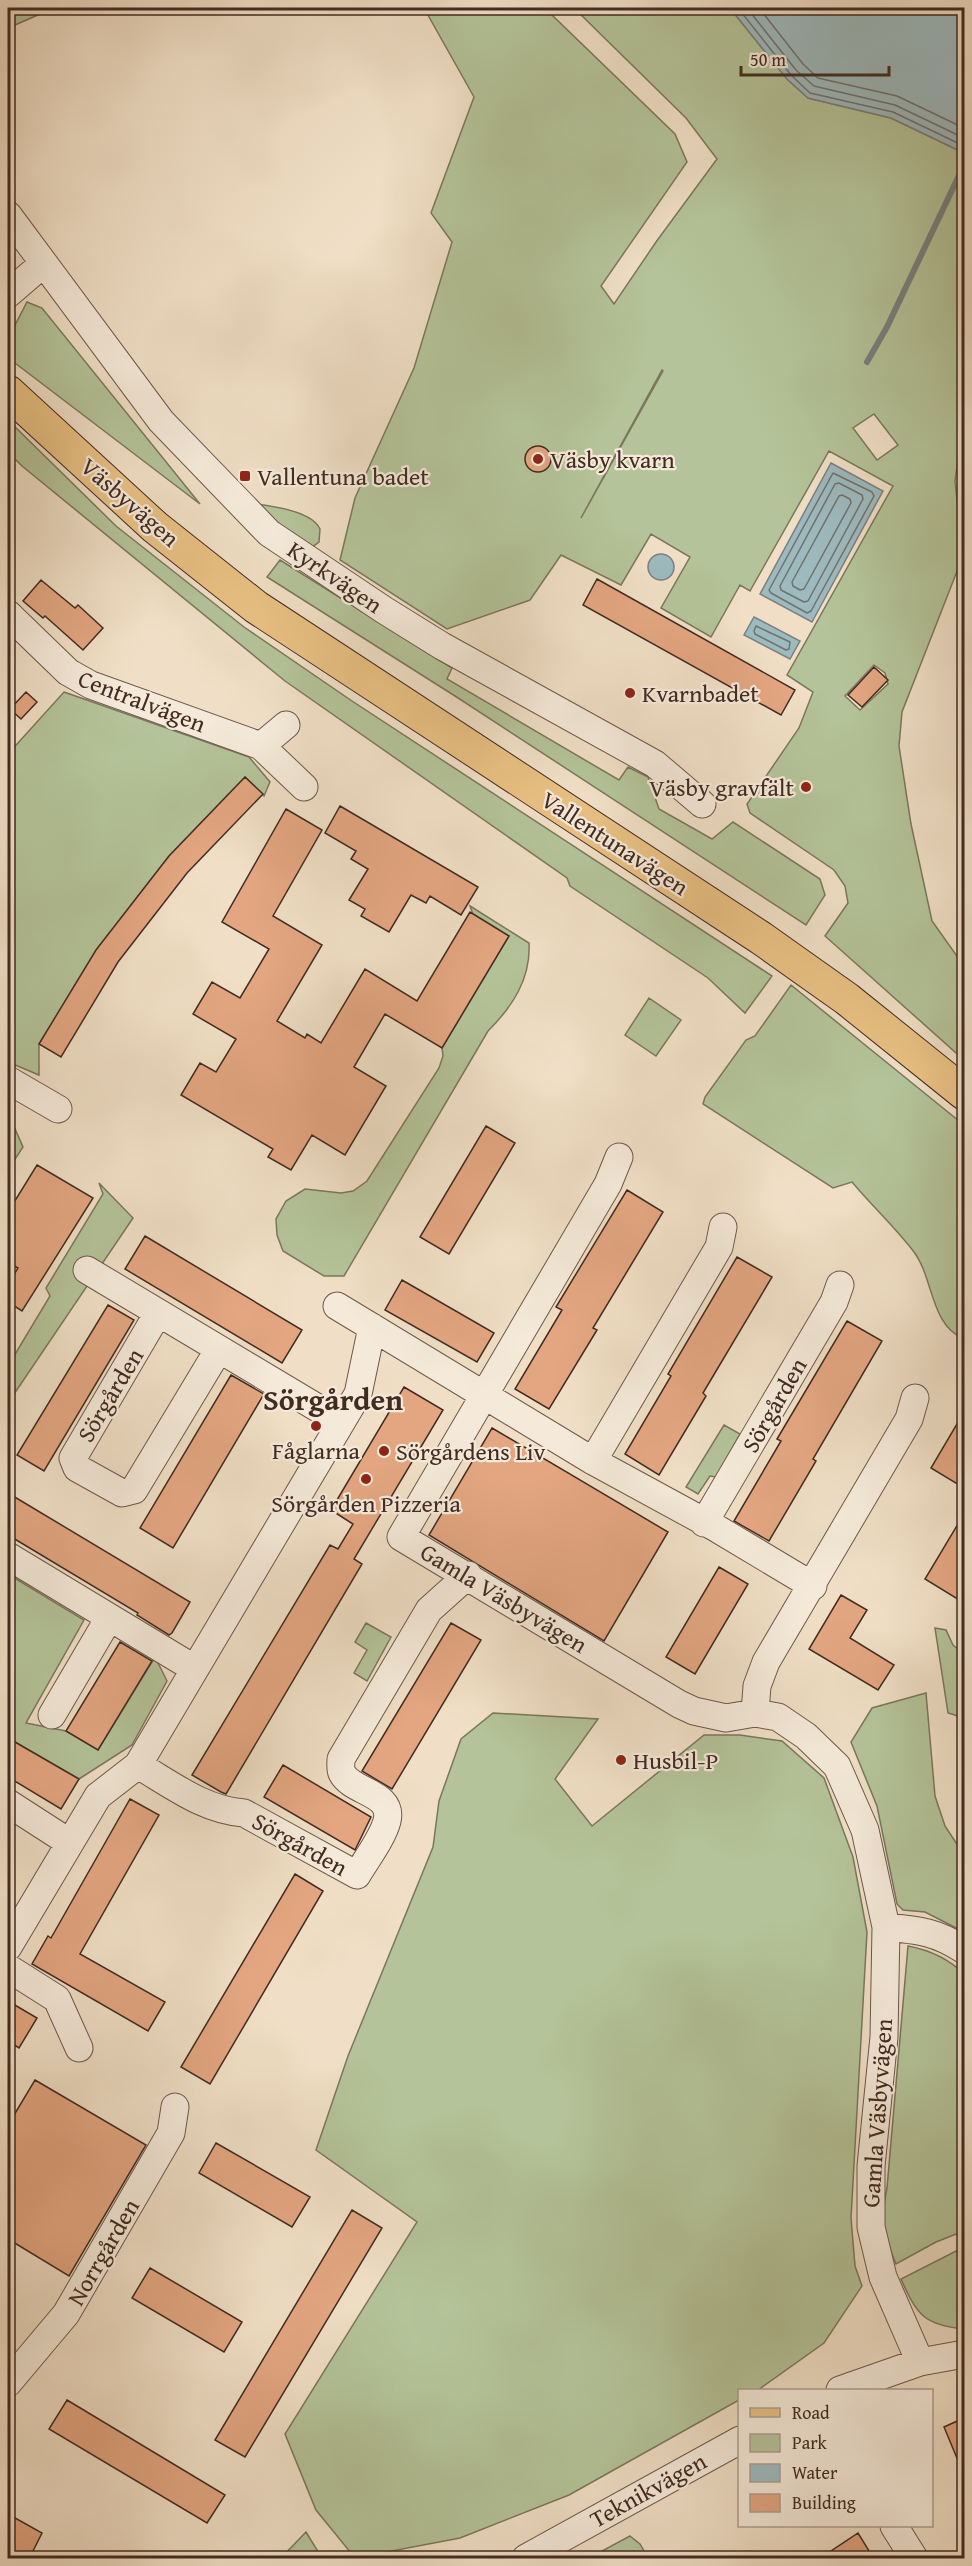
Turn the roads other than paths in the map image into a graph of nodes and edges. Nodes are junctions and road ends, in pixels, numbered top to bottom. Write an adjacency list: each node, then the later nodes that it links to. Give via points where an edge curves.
1 (8, 215): 2 (street, Kyrkvägen)
2 (43, 264): 3 (street); 10 (street, Kyrkvägen, via 161,421 269,532 394,616 655,764)
3 (8, 294)
4 (8, 392): 5 (main road, Väsbyvägen, via 155,527)
5 (256, 607): 12 (main road, Vallentunavägen, via 760,938 848,999)
6 (8, 614): 8 (street, Centralvägen, via 69,672 91,685)
7 (286, 725): 8 (street)
8 (261, 746): 9 (street, Centralvägen)
9 (304, 786)
10 (702, 804)
11 (8, 1080): 13 (street)
12 (964, 1093)
13 (58, 1109)
14 (619, 1157): 22 (street, via 608,1184)
15 (723, 1227): 25 (street, via 719,1246)
16 (87, 1270): 19 (street)
17 (840, 1285): 26 (street, Sörgården, via 834,1302)
18 (337, 1306): 20 (street)
19 (158, 1312): 21 (street); 21 (street, Sörgården, via 73,1458 78,1468 122,1493 134,1490)
20 (372, 1327): 22 (street); 24 (street, via 358,1395)
21 (219, 1349): 24 (street)
22 (483, 1395): 25 (street); 28 (street, Gamla Väsbyvägen, via 401,1537)
23 (915, 1398): 29 (street, via 909,1419)
24 (341, 1422): 31 (street)
25 (593, 1461): 26 (street)
26 (704, 1523): 29 (street)
27 (8, 1556): 30 (street)
28 (468, 1575): 32 (street, Gamla Väsbyvägen, via 694,1711 726,1718); 34 (street, Sörgården, via 429,1610 341,1759 347,1778 383,1801 388,1812 387,1824 357,1875 244,1813 224,1812 206,1805)
29 (813, 1586): 32 (street, via 766,1662 757,1686)
30 (109, 1618): 31 (street); 33 (street)
31 (195, 1669): 34 (street)
32 (755, 1713): 37 (street, Gamla Väsbyvägen, via 778,1717 806,1736 837,1766 865,1830)
33 (52, 1715)
34 (138, 1765): 36 (street, via 98,1796)
35 (8, 1803): 36 (street)
36 (70, 1843): 38 (street)
37 (886, 1927): 39 (street, via 923,1930); 44 (street, Gamla Väsbyvägen, via 884,2037 871,2166 870,2227 883,2277)
38 (8, 1947)
39 (964, 1950)
40 (8, 1968): 41 (street, via 57,1999)
41 (79, 2048)
42 (175, 2107): 45 (street, Norrgården, via 171,2133 66,2314)
43 (964, 2354): 44 (street)
44 (920, 2362): 46 (street)
45 (8, 2383)
46 (846, 2389)
47 (738, 2441): 49 (street, Teknikvägen)
48 (895, 2527): 50 (street)
49 (526, 2559)
50 (914, 2559)

